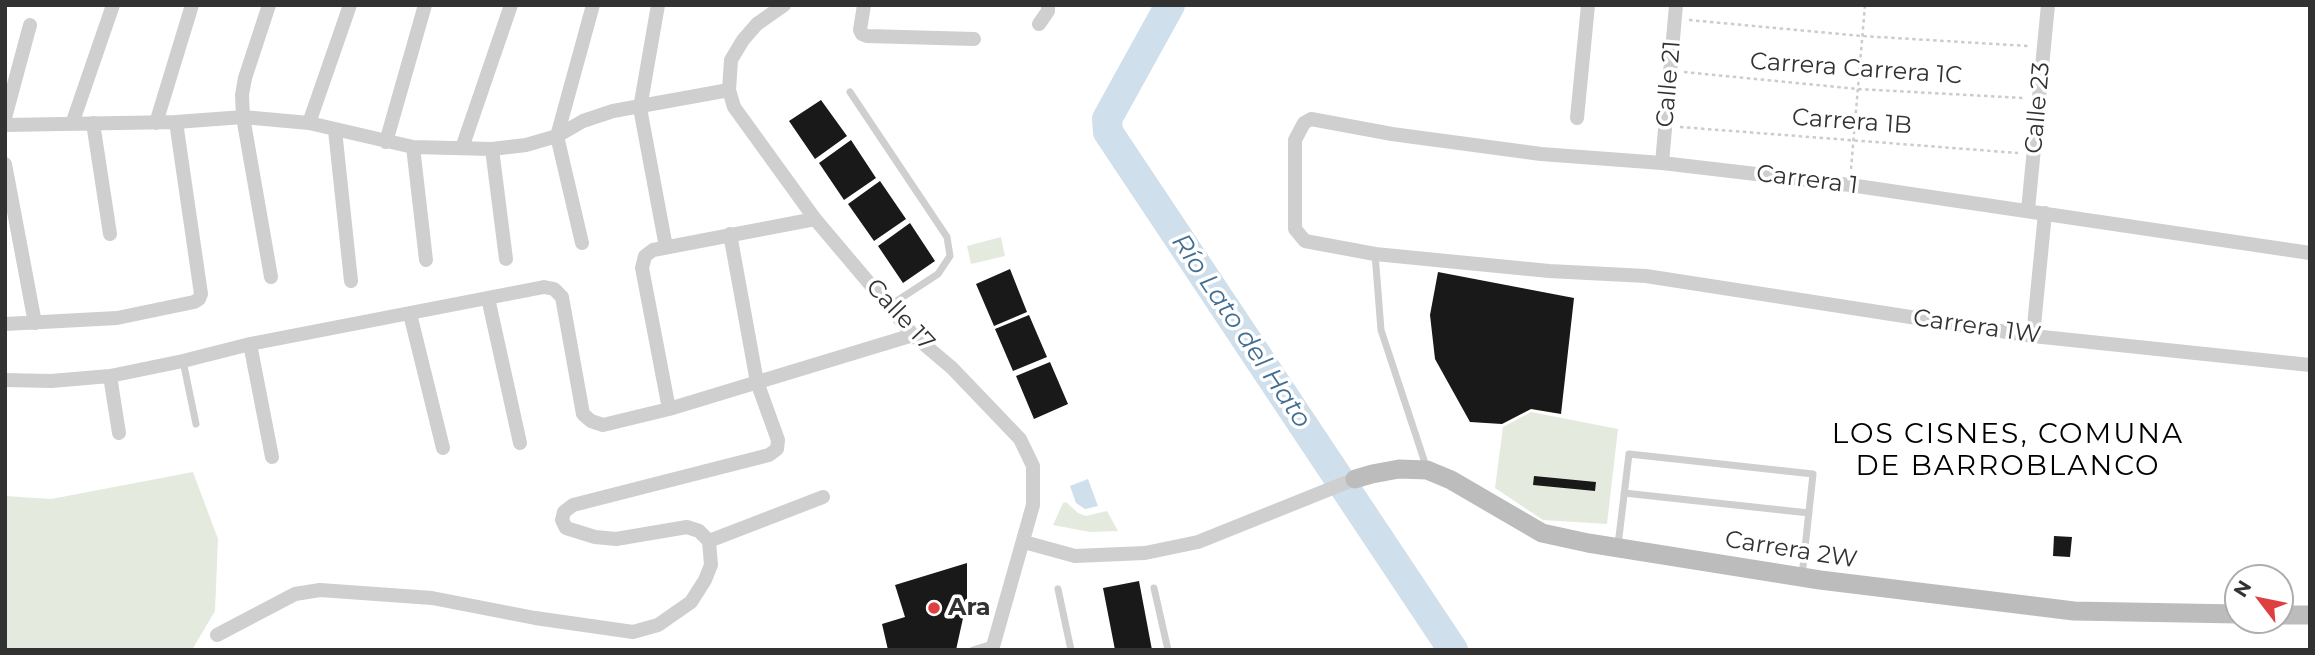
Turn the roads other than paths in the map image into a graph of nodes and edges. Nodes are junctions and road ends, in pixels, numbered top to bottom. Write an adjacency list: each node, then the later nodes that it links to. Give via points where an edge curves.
1 (113, 5): 28 (street)
2 (192, 5): 24 (street)
3 (269, 5): 21 (street, via 244,78)
4 (350, 5): 27 (street)
5 (425, 5): 33 (street)
6 (511, 5): 35 (street)
7 (593, 5): 32 (street)
8 (658, 5): 20 (street)
9 (784, 5): 18 (street, via 743,40 731,60)
10 (864, 5): 17 (street, via 860,30 867,36)
11 (1048, 5): 15 (street)
12 (1588, 5): 23 (street)
13 (2048, 5): 39 (street, Calle 23)
14 (1676, 12): 37 (street, Calle 21)
15 (1039, 24)
16 (30, 25): 22 (street)
17 (974, 39)
18 (729, 90): 20 (street); 41 (street, Calle 17, via 734,107)
19 (850, 92): 53 (lane, via 947,237 950,256 938,274)
20 (640, 108): 32 (street, via 613,111); 45 (street)
21 (243, 117): 25 (street); 27 (street); 50 (street)
22 (5, 118)
23 (1577, 118)
24 (156, 122): 25 (street); 29 (street)
25 (176, 122): 55 (street, via 199,299 117,318)
26 (1304, 122): 37 (street, Carrera 1, via 1311,119 1541,154); 47 (street, Carrera 1W, via 1293,157 1295,229 1305,241)
27 (309, 123): 31 (street)
28 (72, 124): 29 (street); 30 (street)
29 (93, 124): 42 (street)
30 (5, 125)
31 (335, 130): 33 (street); 51 (street)
32 (557, 136): 36 (street); 44 (street)
33 (386, 142): 34 (street)
34 (413, 147): 35 (street); 49 (street)
35 (462, 148): 36 (street)
36 (492, 149): 48 (street)
37 (1662, 163): 39 (street, Carrera 1)
38 (5, 164): 55 (street)
39 (2028, 210): 40 (street, Carrera 1)
40 (2045, 213): 46 (street, Carrera 1); 58 (street)
41 (815, 219): 43 (street); 53 (street, Calle 17)
42 (110, 234)
43 (730, 234): 45 (street); 64 (street)
44 (582, 243)
45 (666, 247): 65 (street, via 645,256 642,268)
46 (2310, 253)
47 (1375, 254): 58 (street, Carrera 1W, via 1646,276); 71 (lane, via 1381,330)
48 (506, 259)
49 (426, 260)
50 (271, 277)
51 (351, 281)
52 (488, 298): 54 (street); 65 (street, via 544,287 562,297 583,414 591,421 603,425); 68 (street)
53 (888, 306): 57 (street, Calle 17)
54 (410, 314): 59 (street); 69 (street)
55 (36, 323): 56 (street)
56 (5, 324)
57 (914, 335): 64 (street); 77 (street, Calle 17, via 1020,439 1033,466 1033,505)
58 (2033, 336): 61 (street, Carrera 1W)
59 (250, 344): 60 (street); 70 (street)
60 (183, 361): 62 (street); 66 (lane)
61 (2310, 365)
62 (110, 376): 63 (street); 67 (street)
63 (5, 380)
64 (757, 382): 65 (street); 76 (street, via 778,440 777,449 769,455 584,501 564,512 562,520 566,528 595,537 616,539 687,527)
65 (669, 409)
66 (196, 424)
67 (119, 433)
68 (520, 443)
69 (443, 448)
70 (272, 457)
71 (1427, 470): 72 (street, Carrera 2W, via 1399,469); 78 (street, Carrera 2W, via 1542,533)
72 (1355, 480): 77 (street, via 1198,542 1144,553 1075,556)
73 (1624, 494): 75 (lane); 75 (lane, via 1629,454 1813,474); 78 (lane)
74 (823, 497): 76 (street)
75 (1809, 513): 79 (lane)
76 (709, 541): 83 (street, via 711,565 691,602 658,625 633,632 432,598 320,590 295,594)
77 (1024, 542): 84 (street, Calle 17)
78 (1618, 547): 79 (street, Carrera 2W)
79 (1802, 577): 82 (street, Carrera 2W, via 2074,611)
80 (1154, 588): 87 (lane)
81 (1058, 589): 86 (lane)
82 (2224, 614)
83 (216, 635)
84 (992, 647): 85 (lane)
85 (973, 650)
86 (1071, 650)
87 (1168, 650)

